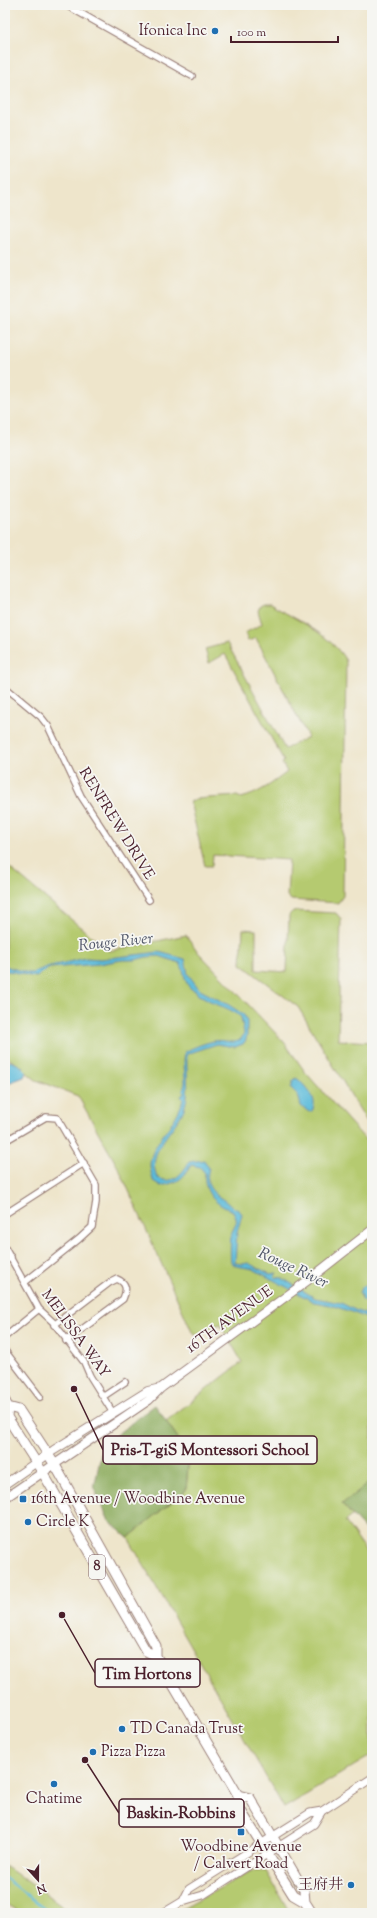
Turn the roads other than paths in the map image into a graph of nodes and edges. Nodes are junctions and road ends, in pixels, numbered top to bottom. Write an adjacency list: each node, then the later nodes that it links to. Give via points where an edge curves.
1 (66, 5): 2 (street)
2 (192, 76)
3 (5, 688): 4 (street, RENFREW DRIVE, via 42,718 48,726 77,789)
4 (149, 900)
5 (5, 1141): 6 (street, via 46,1117 57,1118)
6 (84, 1163): 7 (street); 12 (street, via 96,1185 92,1227)
7 (5, 1214)
8 (372, 1230): 19 (main road, 16TH AVENUE)
9 (5, 1248): 10 (street, MELISSA WAY)
10 (11, 1257): 11 (street); 12 (street, MELISSA WAY)
11 (5, 1261)
12 (25, 1282): 13 (street, MELISSA WAY)
13 (39, 1309): 14 (street, MELISSA WAY); 15 (street)
14 (54, 1325): 16 (street, MELISSA WAY); 16 (street, via 109,1283 117,1279 123,1281 126,1286 123,1299)
15 (5, 1337)
16 (66, 1341): 20 (street, MELISSA WAY, via 84,1362)
17 (5, 1351): 21 (street)
18 (125, 1382): 20 (street)
19 (161, 1388): 23 (main road, 16TH AVENUE, via 148,1391); 26 (main road, 16TH AVENUE, via 149,1400)
20 (104, 1396): 23 (street, MELISSA WAY)
21 (40, 1397)
22 (7, 1404): 24 (main road, 8, via 18,1410); 25 (main road, 8, via 7,1417)
23 (113, 1413): 24 (main road, 16TH AVENUE)
24 (48, 1454): 25 (main road, 16TH AVENUE); 26 (main road, 8)
25 (36, 1463): 27 (main road, 8); 28 (main road, 16TH AVENUE)
26 (55, 1465): 27 (main road, 16TH AVENUE); 30 (main road, 8, via 156,1646)
27 (42, 1473): 29 (main road, 16TH AVENUE); 30 (main road, 8, via 146,1651)
28 (5, 1484)
29 (5, 1498)
30 (156, 1656): 32 (main road, 8)
31 (372, 1778): 33 (street)
32 (238, 1796): 34 (main road, 8, via 250,1798); 35 (main road, 8, via 238,1806)
33 (322, 1811): 34 (street, via 310,1813); 36 (street, via 314,1824)
34 (273, 1836): 35 (street); 36 (main road, 8)
35 (262, 1843): 37 (main road, 8); 38 (street, via 189,1889)
36 (279, 1846): 37 (street); 39 (main road, 8, via 304,1890)
37 (268, 1854): 38 (street, via 203,1895); 39 (main road, 8, via 293,1895)
38 (183, 1901): 40 (street)
39 (305, 1902): 41 (main road, 8)
40 (163, 1913)
41 (312, 1913)

